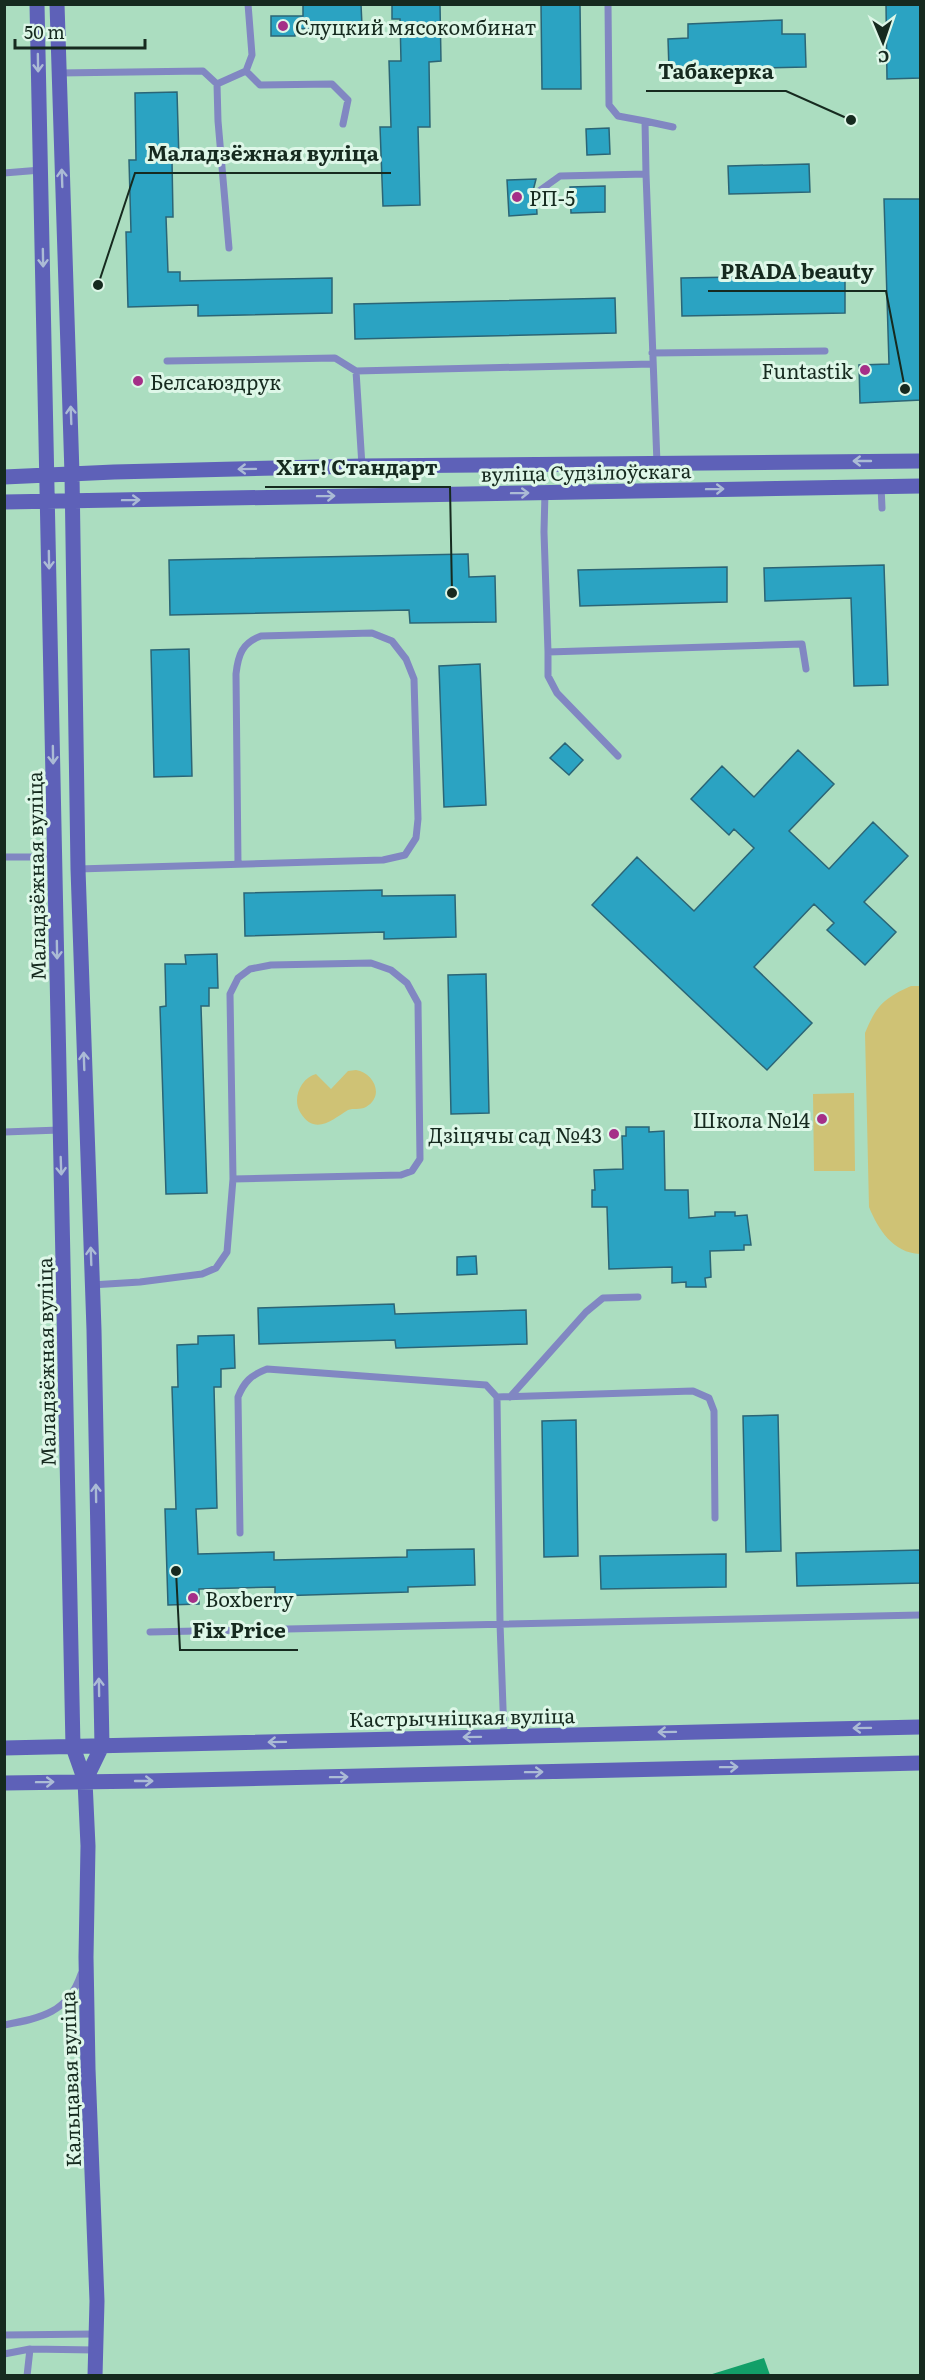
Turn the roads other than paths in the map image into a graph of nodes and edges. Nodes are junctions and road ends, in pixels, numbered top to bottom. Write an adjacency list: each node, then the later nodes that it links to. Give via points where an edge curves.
1 (37, 4): 11 (main road, Маладзёжная вуліца, one-way to 11)
2 (57, 4): 6 (main road)
3 (248, 4): 5 (lane, via 252,55)
4 (608, 4): 8 (lane, via 609,105 618,116)
5 (246, 71): 7 (lane); 9 (lane, via 260,85 332,84 348,100)
6 (58, 73): 7 (lane, via 203,71); 24 (main road, one-way to 6)
7 (217, 84): 15 (lane)
8 (645, 121): 10 (lane); 13 (lane)
9 (344, 124)
10 (673, 127)
11 (40, 170): 12 (lane); 25 (main road, Маладзёжная вуліца, one-way to 25)
12 (4, 172)
13 (646, 174): 14 (lane, via 560,176); 17 (lane)
14 (539, 191)
15 (229, 248)
16 (825, 351): 17 (lane)
17 (652, 353): 19 (lane)
18 (167, 361): 20 (lane, via 335,358)
19 (652, 364): 20 (lane); 22 (lane)
20 (356, 370): 23 (lane)
21 (921, 461): 22 (main road, вуліца Судзілоўскага, one-way to 22)
22 (657, 463): 23 (main road, вуліца Судзілоўскага)
23 (362, 466): 24 (main road, вуліца Судзілоўскага, one-way to 24)
24 (72, 474): 25 (main road, вуліца Судзілоўскага); 30 (main road)
25 (47, 475): 26 (main road, вуліца Судзілоўскага); 32 (main road, Маладзёжная вуліца)
26 (4, 477)
27 (881, 486): 28 (main road, вуліца Судзілоўскага); 29 (main road, вуліца Судзілоўскага, one-way to 27); 33 (lane)
28 (921, 486)
29 (545, 492): 30 (main road, вуліца Судзілоўскага, one-way to 29); 34 (lane)
30 (72, 501): 32 (main road, вуліца Судзілоўскага); 40 (main road)
31 (4, 502): 32 (main road, вуліца Судзілоўскага)
32 (47, 502): 37 (main road, Маладзёжная вуліца, one-way to 37)
33 (882, 508)
34 (548, 652): 35 (lane, via 802,644); 36 (lane, via 548,676 557,693)
35 (806, 669)
36 (618, 756)
37 (56, 856): 38 (lane); 41 (main road, Маладзёжная вуліца, one-way to 41)
38 (4, 857)
39 (238, 864): 39 (lane, via 238,655 249,640 261,636 372,633 392,641 406,659 414,679 418,819 416,838 405,855 383,860); 40 (lane)
40 (78, 869): 44 (main road, one-way to 40)
41 (60, 1130): 42 (lane); 56 (main road, Маладзёжная вуліца, one-way to 56)
42 (4, 1132)
43 (233, 1179): 43 (lane, via 400,1175 412,1171 420,1159 418,1002 407,983 391,970 371,963 271,965 250,969 238,978 230,994); 44 (lane, via 228,1252 216,1268 202,1275)
44 (92, 1285): 55 (main road, one-way to 44)
45 (638, 1298): 47 (lane, via 603,1298)
46 (497, 1397): 47 (lane); 49 (lane, via 486,1385 267,1369 255,1374 244,1383 238,1397); 51 (lane)
47 (510, 1397): 48 (lane, via 693,1391 709,1398 714,1411)
48 (715, 1518)
49 (240, 1533)
50 (921, 1615): 51 (lane)
51 (500, 1623): 52 (lane); 54 (lane)
52 (150, 1632)
53 (921, 1726): 54 (main road, Кастрычніцкая вуліца, one-way to 54)
54 (504, 1736): 55 (main road, Кастрычніцкая вуліца, one-way to 55)
55 (102, 1746): 56 (main road, Кастрычніцкая вуліца); 59 (main road)
56 (73, 1747): 57 (main road, Кастрычніцкая вуліца); 59 (main road, Маладзёжная вуліца)
57 (4, 1748)
58 (921, 1763): 59 (main road, one-way to 58)
59 (86, 1781): 60 (main road, one-way to 59); 61 (main road, Кальцавая вуліца)
60 (4, 1783)
61 (87, 1957): 62 (lane, via 77,1987 60,2009); 63 (main road, Кальцавая вуліца, via 83,2069)
62 (4, 2025)
63 (96, 2334): 64 (lane); 66 (main road, Кальцавая вуліца)
64 (4, 2335)
65 (30, 2349): 66 (lane); 67 (lane); 68 (lane)
66 (95, 2350): 69 (main road, Кальцавая вуліца)
67 (4, 2354)
68 (27, 2376)
69 (95, 2376)

